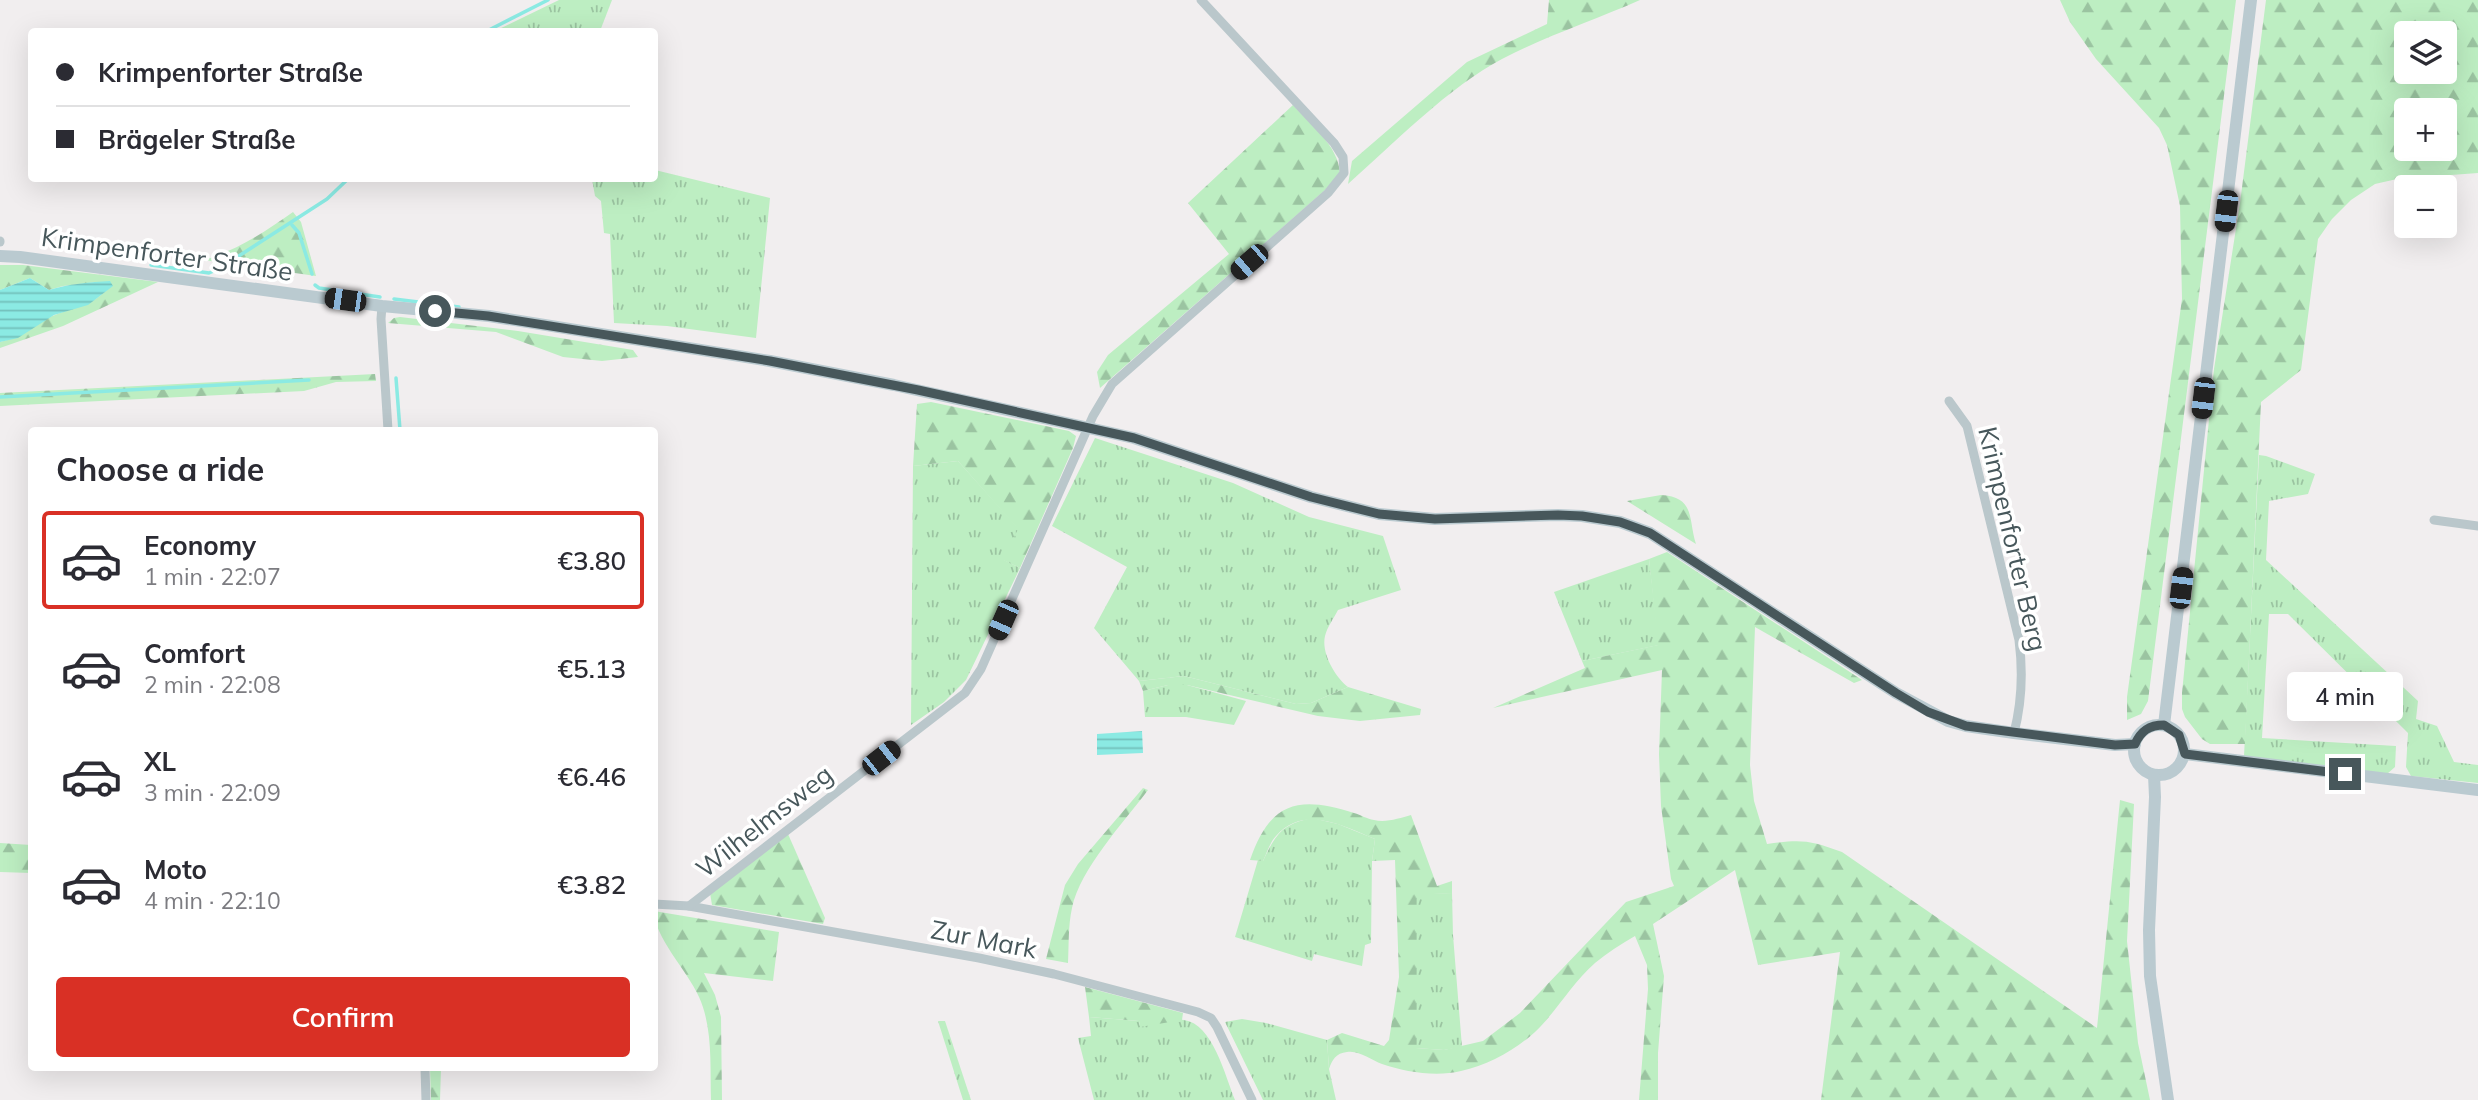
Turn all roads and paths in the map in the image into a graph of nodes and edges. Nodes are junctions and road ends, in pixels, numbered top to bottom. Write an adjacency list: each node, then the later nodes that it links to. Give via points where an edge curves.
1 (1200, 0): 7 (street, Wilhelmsweg, via 1334,143 1343,158 1344,173 1328,193 1112,384)
2 (2251, 0): 10 (street)
3 (0, 256): 4 (street, Krimpenforter Straße)
4 (382, 306): 6 (street); 7 (street, Krimpenforter Straße, via 488,316 770,361)
5 (1949, 401): 11 (street, Krimpenforter Berg, via 1968,426 2019,640 2023,671)
6 (388, 427)
7 (1090, 428): 11 (street, Krimpenforter Straße, via 1379,514 1435,519 1558,515 1620,522 1650,533 1928,712 1966,726); 17 (street, Wilhelmsweg, via 982,669 965,693)
8 (2434, 520): 9 (street)
9 (2478, 526)
10 (2164, 725): 12 (street, via 2146,729); 13 (street, via 2179,735)
11 (2014, 733): 12 (street, Krimpenforter Straße)
12 (2135, 744): 14 (street, via 2138,764)
13 (2185, 754): 14 (street, via 2174,771); 15 (street)
14 (2154, 775): 21 (street, via 2150,964)
15 (2478, 790)
16 (658, 904): 17 (street, Zur Mark)
17 (689, 906): 20 (street, Zur Mark, via 979,958 1198,1012 1217,1027)
18 (425, 1071): 19 (street)
19 (426, 1100)
20 (1252, 1100)
21 (2168, 1100)

